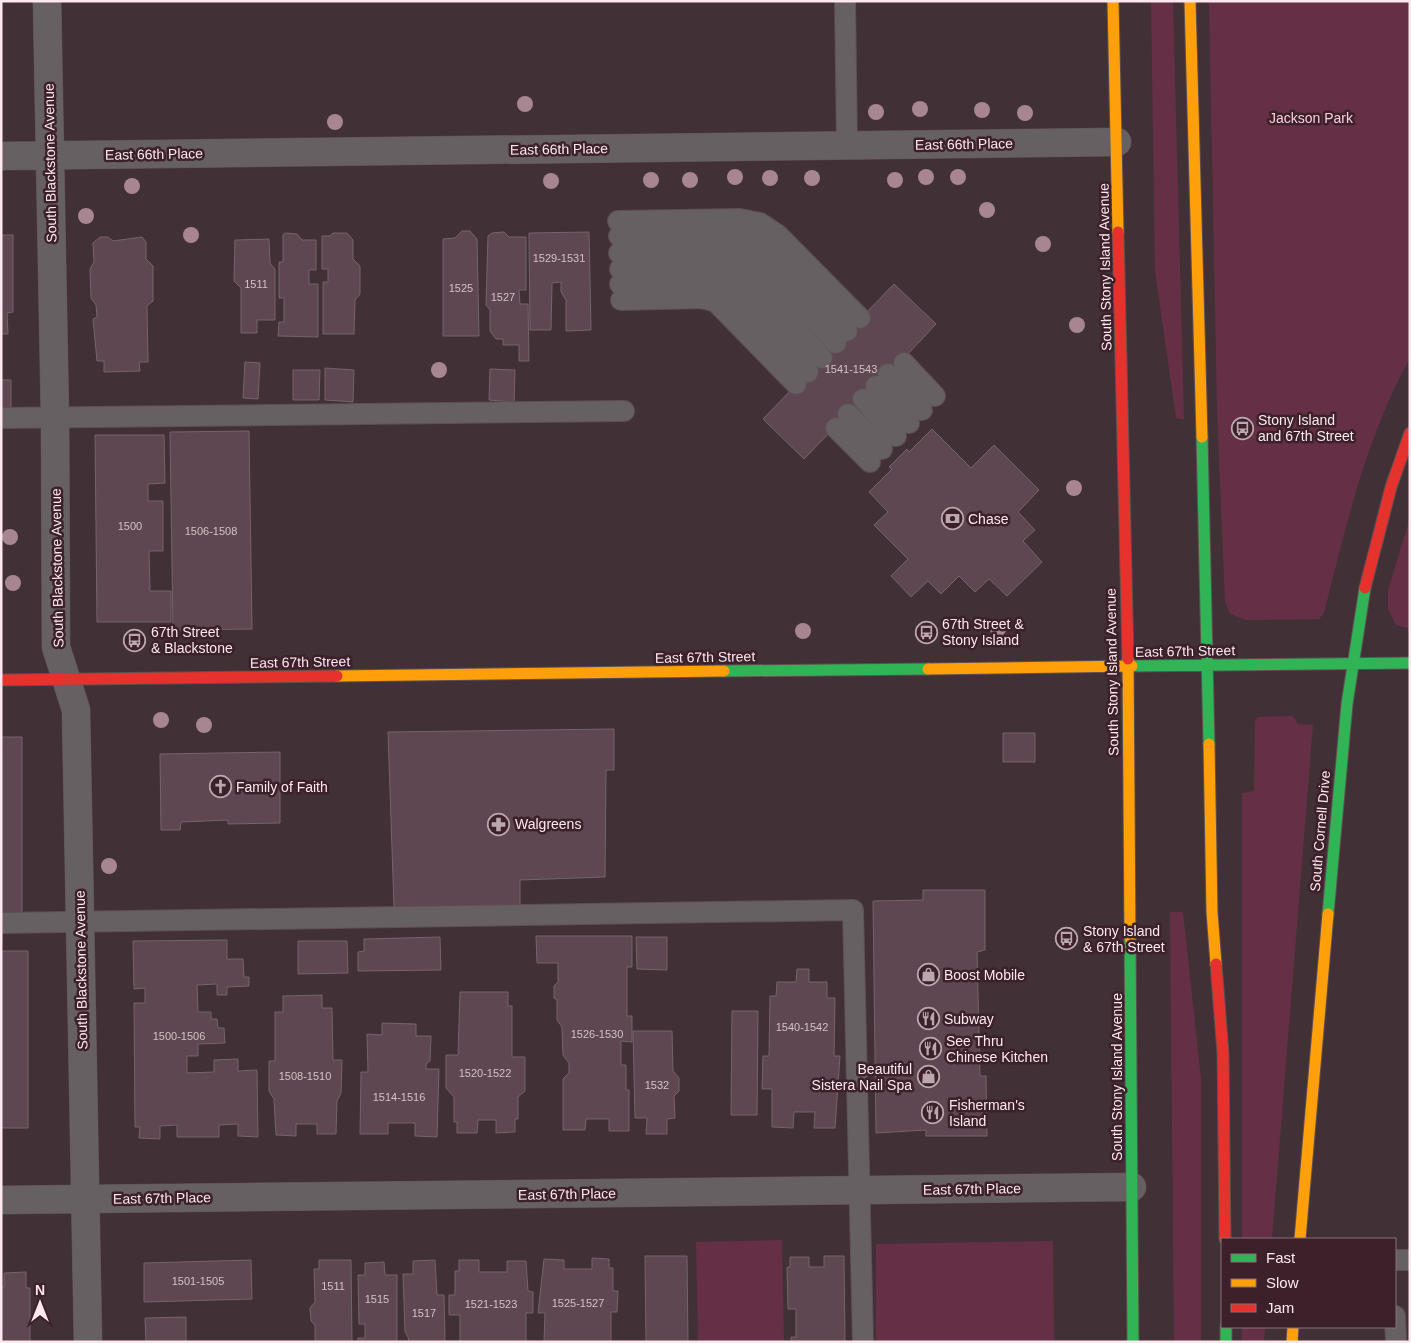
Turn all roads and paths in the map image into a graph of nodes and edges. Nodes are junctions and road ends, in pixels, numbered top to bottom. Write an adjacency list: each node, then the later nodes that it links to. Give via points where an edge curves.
1 (47, 1): 7 (street, South Blackstone Avenue)
2 (845, 1): 6 (lane)
3 (1113, 1): 5 (main road, South Stony Island Avenue)
4 (1190, 1): 19 (main road)
5 (1117, 142): 6 (street, East 66th Place); 20 (main road, South Stony Island Avenue)
6 (847, 145): 7 (street, East 66th Place)
7 (50, 155): 8 (street, East 66th Place); 13 (street, South Blackstone Avenue)
8 (1, 156)
9 (620, 260): 9 (lane, via 734,270 841,338 768,248 754,238 737,235); 10 (lane, via 725,287 738,297)
10 (802, 378)
11 (624, 411): 13 (lane)
12 (1, 418): 13 (lane)
13 (55, 418): 22 (street, South Blackstone Avenue, via 56,647)
14 (842, 421): 15 (lane)
15 (902, 429): 15 (lane, via 882,380)
16 (1410, 433): 17 (main road, South Cornell Drive, via 1378,528)
17 (1351, 663): 18 (main road, East 67th Street); 19 (main road, East 67th Street); 30 (main road, South Cornell Drive)
18 (1410, 663)
19 (1208, 665): 20 (main road, East 67th Street); 29 (main road, via 1212,912 1223,1053)
20 (1128, 667): 22 (main road, East 67th Street); 25 (main road, South Stony Island Avenue)
21 (1, 680): 22 (main road, East 67th Street)
22 (66, 680): 23 (street, South Blackstone Avenue, via 76,710)
23 (80, 922): 24 (lane); 26 (lane, via 853,910); 27 (street, South Blackstone Avenue)
24 (1, 923)
25 (1132, 1187): 26 (street, East 67th Place); 38 (main road, South Stony Island Avenue)
26 (861, 1190): 27 (street, East 67th Place); 37 (lane)
27 (85, 1199): 28 (street, East 67th Place); 36 (street, South Blackstone Avenue)
28 (1, 1200)
29 (1225, 1238)
30 (1300, 1238)
31 (1396, 1260): 32 (lane)
32 (1410, 1260)
33 (1226, 1328): 39 (main road)
34 (1293, 1328): 40 (main road)
35 (1395, 1328): 41 (lane)
36 (88, 1342)
37 (864, 1342)
38 (1133, 1342)
39 (1226, 1342)
40 (1292, 1342)
41 (1396, 1342)

